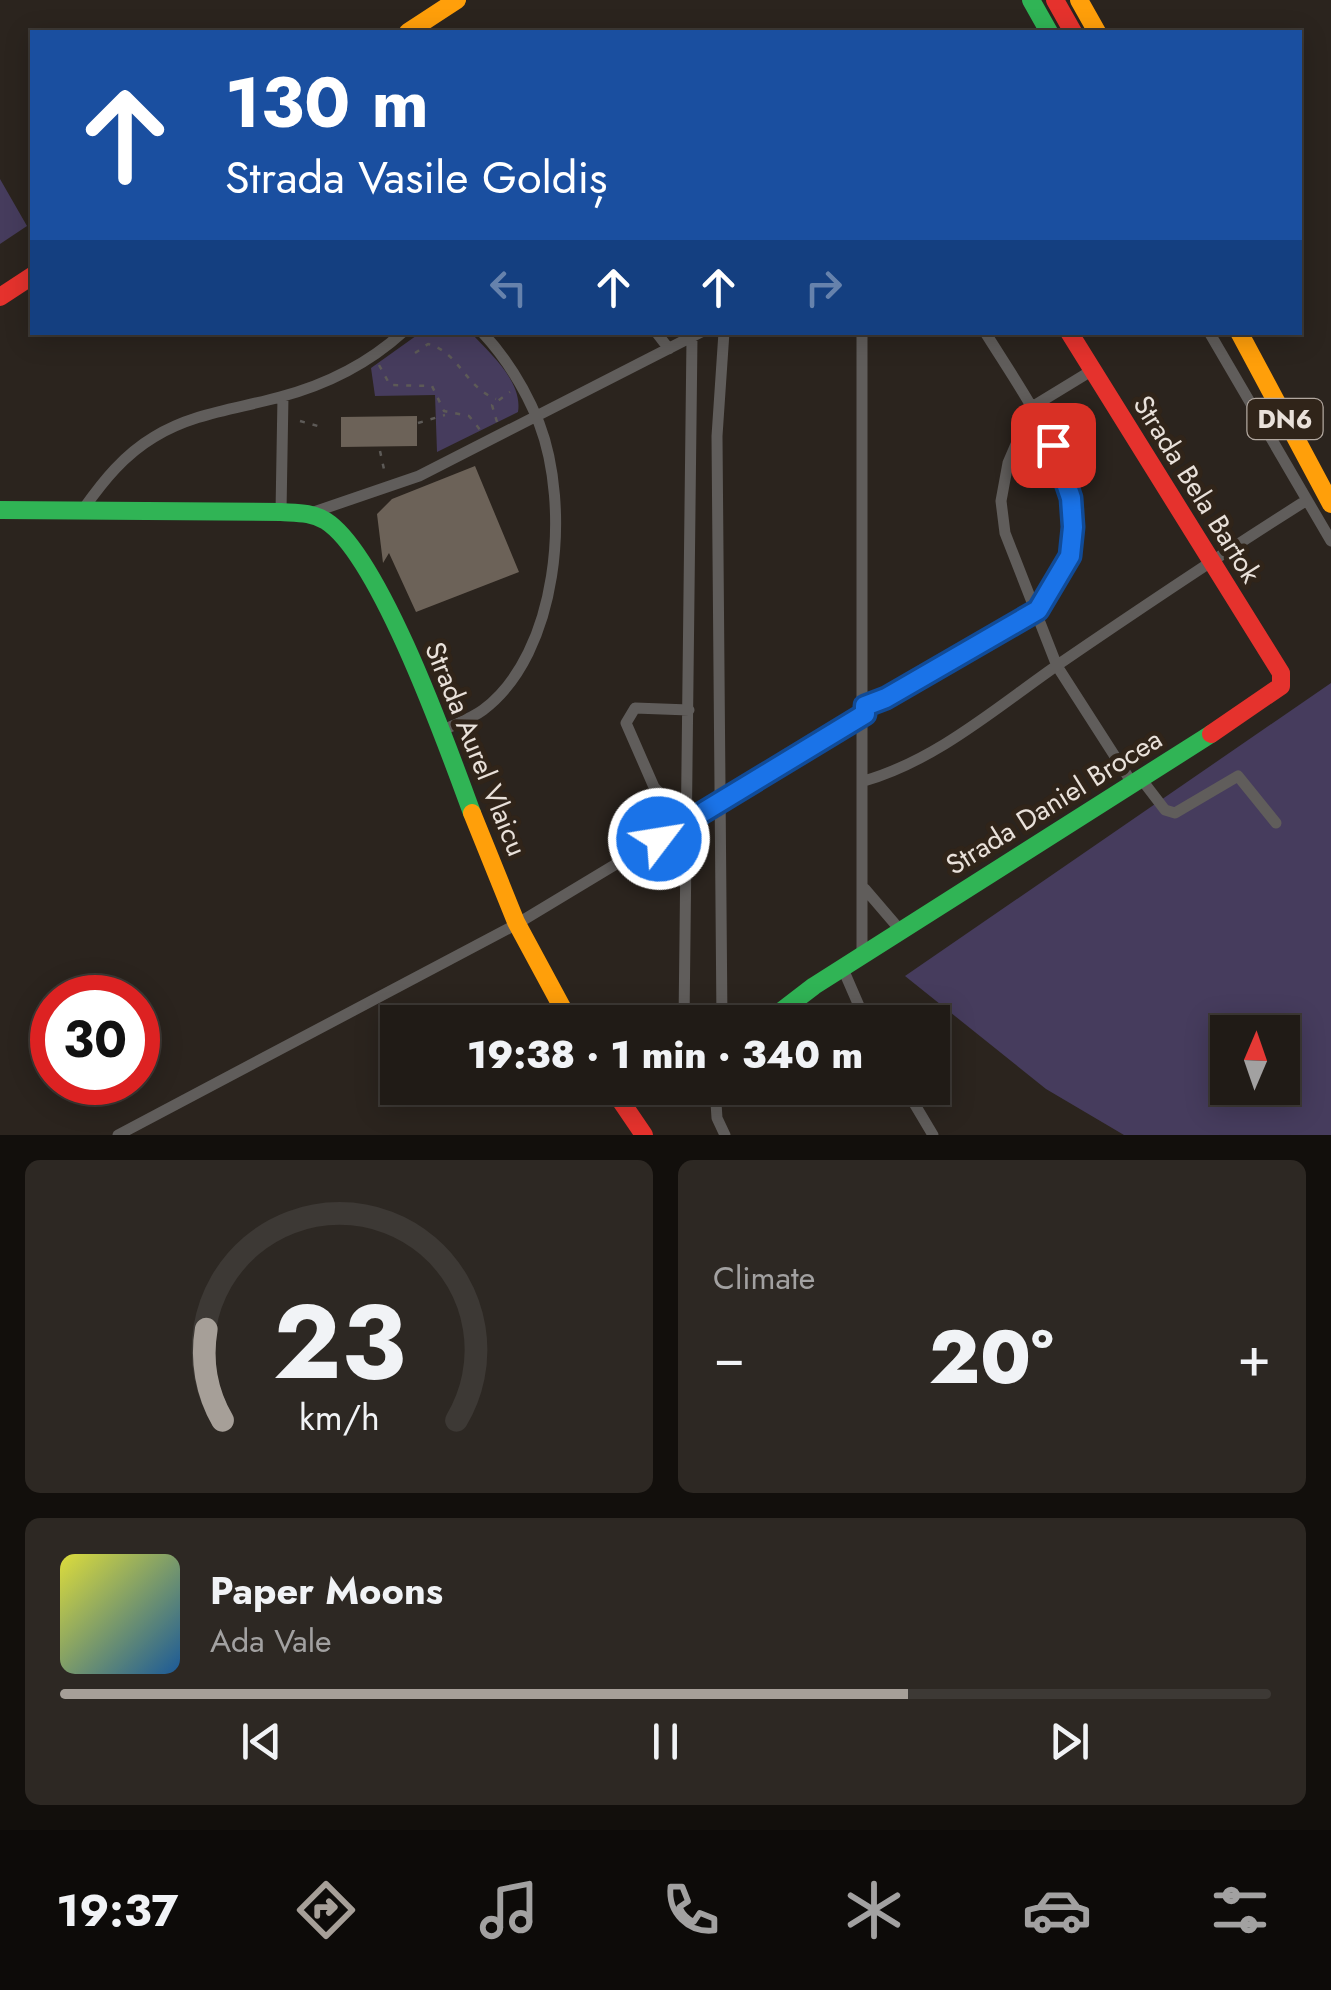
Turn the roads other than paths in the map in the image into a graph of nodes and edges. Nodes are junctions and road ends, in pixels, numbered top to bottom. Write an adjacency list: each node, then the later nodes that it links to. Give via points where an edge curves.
1 (458, 0): 5 (main road)
2 (1030, 0): 6 (main road)
3 (1055, 0): 7 (main road)
4 (1079, 0): 8 (main road)
5 (411, 30)
6 (1048, 30)
7 (1072, 30)
8 (1096, 30)
9 (30, 277): 10 (main road)
10 (0, 298)
11 (400, 335): 23 (street, via 339,376)
12 (485, 335): 25 (street, via 506,358)
13 (658, 335): 21 (street)
14 (696, 335): 21 (street); 37 (street)
15 (724, 335): 42 (street)
16 (862, 335): 38 (street)
17 (986, 335): 24 (street)
18 (1071, 335): 22 (main road, Strada Bela Bartok)
19 (1210, 335): 26 (street)
20 (1241, 335): 27 (main road, DN6)
21 (669, 350): 25 (street)
22 (1091, 371): 24 (street); 33 (main road, Strada Bela Bartok)
23 (283, 396): 28 (street, via 192,418 153,437 116,465); 30 (street)
24 (1032, 408): 34 (street, via 1008,463 1001,502 1005,534); 34 (street, via 1065,480 1073,527 1070,556)
25 (536, 417): 31 (street, via 420,476); 39 (street, via 556,520 541,622 508,683 483,710)
26 (1307, 500): 32 (street); 33 (street)
27 (1331, 504)
28 (84, 508): 29 (main road); 30 (main road)
29 (0, 510)
30 (281, 512): 31 (main road)
31 (309, 514): 39 (main road, Strada Aurel Vlaicu, via 328,521 361,563 416,663)
32 (1331, 541)
33 (1210, 561): 35 (street); 36 (main road, Strada Bela Bartok)
34 (1038, 610): 35 (street); 38 (street)
35 (1057, 666): 40 (street, via 955,738); 41 (street)
36 (1280, 673): 41 (main road, Strada Daniel Brocea, via 1282,686)
37 (688, 710): 43 (street); 43 (street, via 635,708 626,723 654,787)
38 (865, 710): 40 (street); 42 (street)
39 (442, 731): 46 (main road, Strada Aurel Vlaicu)
40 (864, 781): 45 (street)
41 (1138, 783): 44 (street, via 1175,814 1238,776); 47 (main road, Strada Daniel Brocea)
42 (718, 803): 43 (street); 52 (street)
43 (688, 822): 46 (street); 51 (street)
44 (1276, 823)
45 (864, 888): 47 (street); 48 (street)
46 (515, 925): 50 (main road, Strada Aurel Vlaicu); 58 (street)
47 (901, 931): 48 (main road, Strada Daniel Brocea)
48 (862, 955): 49 (main road, Strada Daniel Brocea)
49 (843, 969): 53 (main road, Strada Daniel Brocea); 54 (street)
50 (560, 1005)
51 (684, 1005)
52 (722, 1005)
53 (791, 1005)
54 (859, 1005)
55 (624, 1105): 59 (main road)
56 (716, 1105): 60 (street)
57 (915, 1105): 61 (street)
58 (118, 1135)
59 (644, 1135)
60 (726, 1135)
61 (933, 1135)

